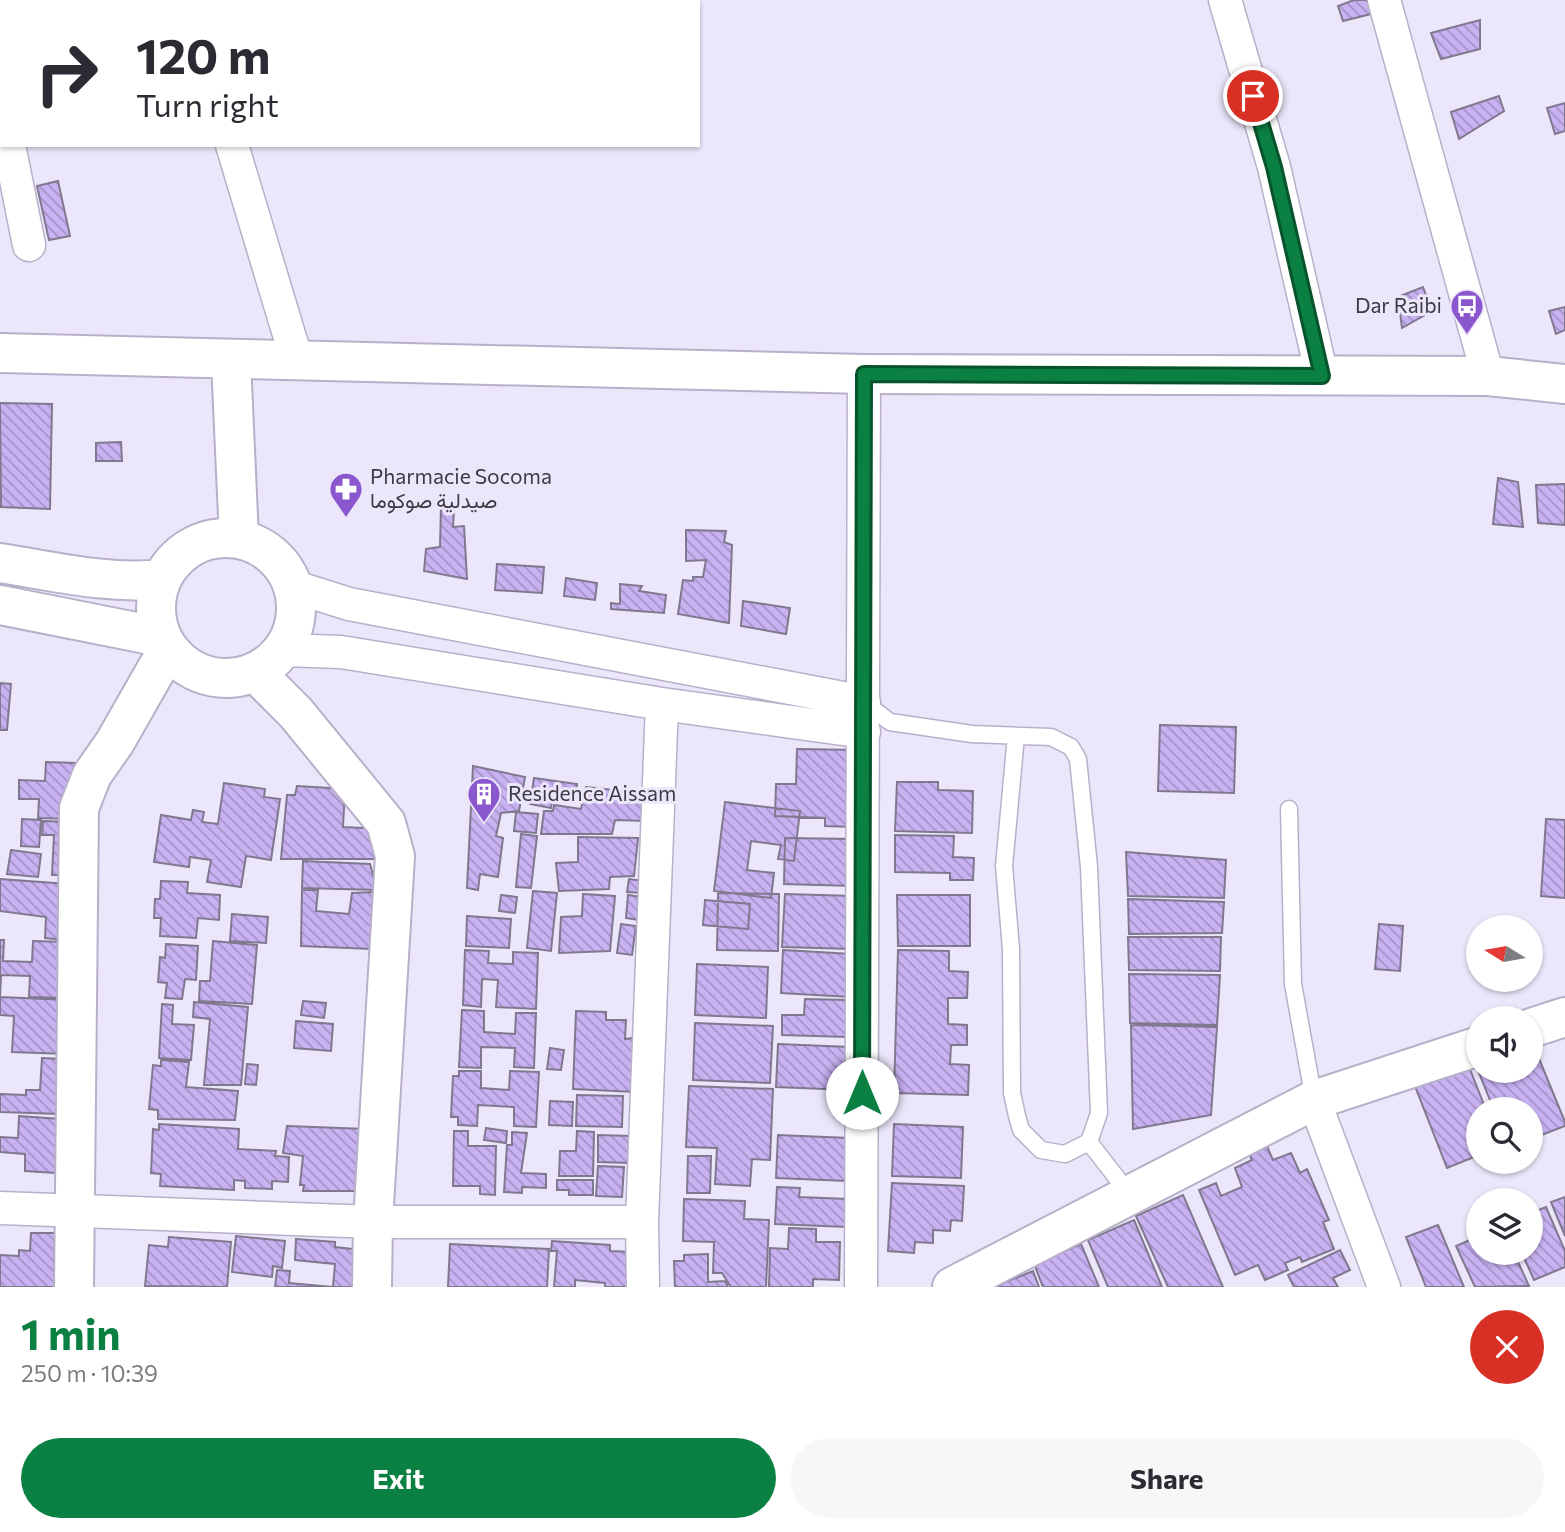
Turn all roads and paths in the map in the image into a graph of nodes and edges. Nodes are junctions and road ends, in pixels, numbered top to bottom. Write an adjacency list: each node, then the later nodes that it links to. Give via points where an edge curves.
1 (1225, 0): 10 (street, via 1274,167)
2 (1384, 0): 11 (street)
3 (9, 147): 5 (street)
4 (233, 147): 8 (street)
5 (29, 245)
6 (0, 354): 7 (street)
7 (231, 361): 8 (street); 13 (street)
8 (297, 361): 9 (street)
9 (864, 374): 10 (street); 21 (street)
10 (1322, 376): 11 (street)
11 (1488, 376): 12 (street)
12 (1565, 384)
13 (239, 539): 15 (street, via 198,543 173,561); 16 (street, via 270,553)
14 (0, 563): 15 (street, via 91,577)
15 (162, 579): 18 (street, via 155,602)
16 (292, 586): 19 (street, via 295,622); 21 (street, via 349,604)
17 (0, 605): 18 (street)
18 (165, 643): 19 (street, via 182,664 211,678 237,678); 31 (street, via 115,742 92,775 79,808)
19 (269, 661): 20 (street, via 341,652); 32 (street, via 296,713 386,823 395,856)
20 (662, 704): 21 (street); 33 (street)
21 (873, 719): 22 (lane); 37 (street)
22 (1016, 736): 28 (lane, via 1051,737 1071,747 1081,772 1100,1086 1099,1113); 28 (lane, via 1003,866 1012,949 1012,1093 1021,1130 1041,1150 1065,1154)
23 (1289, 809): 27 (lane, via 1293,984)
24 (1565, 1017): 25 (street)
25 (1543, 1024)
26 (1466, 1050): 27 (street)
27 (1314, 1100): 29 (street); 39 (street)
28 (1089, 1142): 29 (lane)
29 (1130, 1195): 38 (street)
30 (0, 1208): 31 (street)
31 (75, 1210): 32 (street); 34 (street)
32 (373, 1222): 33 (street); 35 (street)
33 (642, 1222): 36 (street)
34 (74, 1287)
35 (372, 1287)
36 (643, 1287)
37 (861, 1287)
38 (952, 1287)
39 (1384, 1287)

